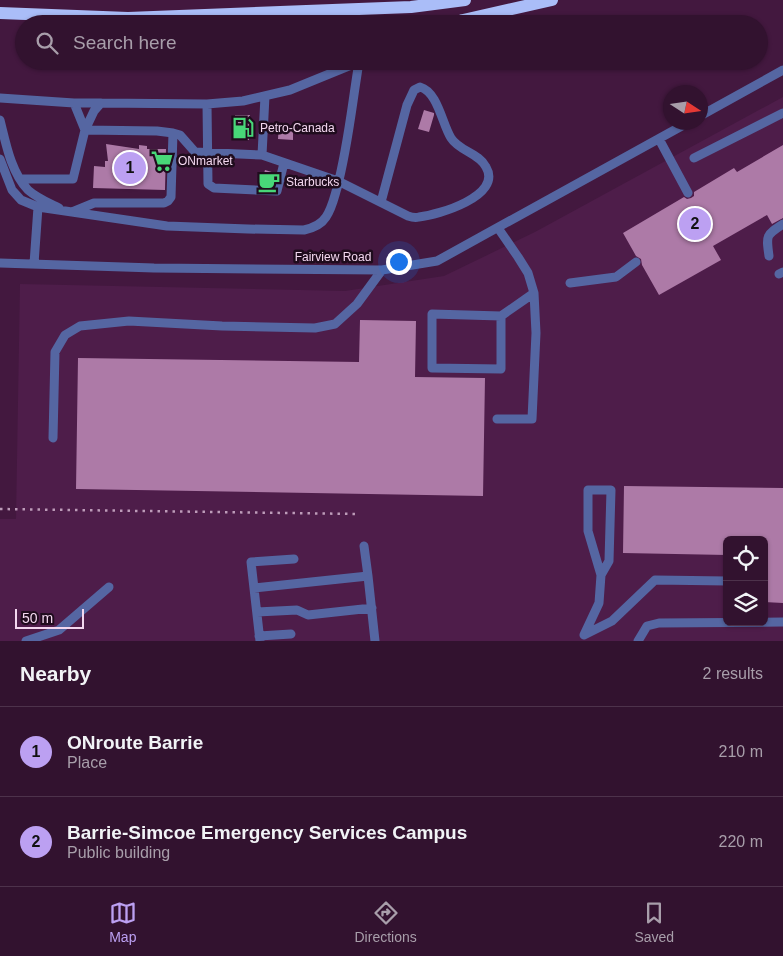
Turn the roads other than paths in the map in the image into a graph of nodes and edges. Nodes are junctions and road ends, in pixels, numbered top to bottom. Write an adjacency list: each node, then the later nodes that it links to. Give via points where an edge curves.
1 (465, 0): 5 (highway, via 411,7)
2 (552, 0): 6 (highway)
3 (0, 13): 4 (highway)
4 (51, 15)
5 (205, 15)
6 (485, 15)
7 (340, 70): 10 (street, via 290,90)
8 (359, 70): 28 (street)
9 (783, 70): 15 (street)
10 (265, 96): 14 (street); 23 (street)
11 (0, 98): 12 (street)
12 (74, 103): 13 (street); 18 (street)
13 (101, 103): 14 (street); 18 (street)
14 (207, 104): 22 (street)
15 (708, 112)
16 (783, 113): 24 (street)
17 (0, 120): 27 (street)
18 (85, 130): 20 (street); 27 (street, via 73,179)
19 (675, 130): 21 (street, Fairview Road)
20 (174, 133): 22 (street, via 180,135 194,152); 32 (street, via 171,197 168,201 94,203)
21 (659, 139): 29 (street); 34 (street, Fairview Road)
22 (208, 153): 23 (street); 26 (street, via 208,184 214,188 277,191)
23 (262, 156): 26 (street)
24 (694, 158)
25 (0, 159): 31 (street, via 12,190 22,200)
26 (284, 162): 28 (street)
27 (20, 179): 32 (street, via 33,194)
28 (338, 181): 30 (street); 32 (street, via 326,218 319,225 304,230 167,226)
29 (688, 193)
30 (381, 202): 30 (street, via 417,218 453,209 484,191 488,183 486,167 451,139 425,88 414,90 407,105)
31 (38, 207): 32 (street); 38 (street)
32 (68, 211)
33 (783, 224): 35 (street, via 770,232 767,241)
34 (498, 228): 39 (street, Fairview Road, via 437,261); 41 (street, via 528,273)
35 (769, 256)
36 (636, 262): 40 (street, via 616,276)
37 (0, 263): 38 (street, Fairview Road)
38 (34, 264): 39 (street, Fairview Road)
39 (382, 270): 44 (street, via 357,304 335,324 315,328 129,321 80,326 65,335 55,352)
40 (570, 283)
41 (534, 293): 42 (street); 43 (street, via 536,333 532,419)
42 (501, 316): 42 (street, via 501,369 432,368 432,314)
43 (497, 419)
44 (53, 438)
45 (364, 546): 48 (street)
46 (294, 559): 51 (street, via 251,562)
47 (601, 575): 47 (street, via 588,531 588,490 611,490 609,561); 57 (street, via 599,603)
48 (368, 576): 51 (street); 52 (street)
49 (723, 581): 57 (street, via 655,580 612,621)
50 (109, 588): 58 (street, via 59,630)
51 (254, 588): 53 (street)
52 (372, 608): 53 (street, via 308,615 297,610); 59 (street)
53 (257, 612): 56 (street)
54 (783, 622): 60 (street, via 659,623 647,626)
55 (291, 634): 56 (street)
56 (259, 638)
57 (584, 638)
58 (26, 641)
59 (375, 641)
60 (638, 641)

